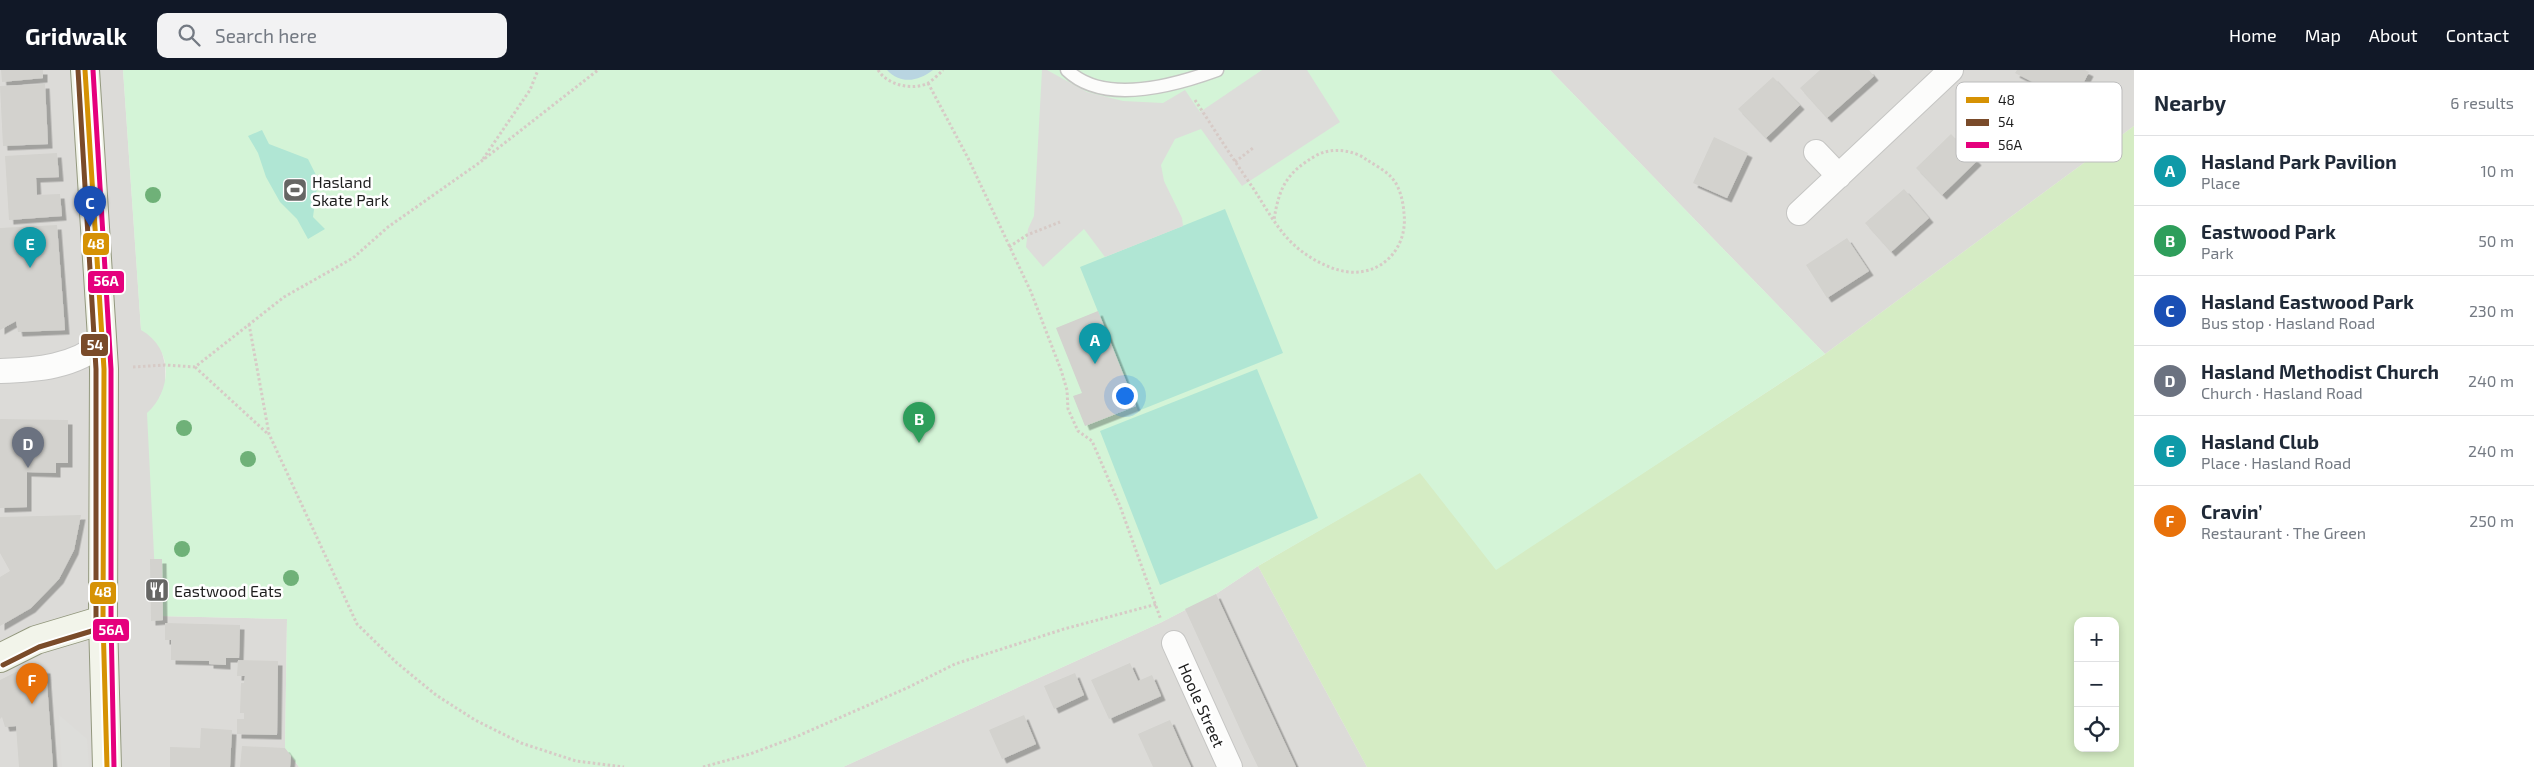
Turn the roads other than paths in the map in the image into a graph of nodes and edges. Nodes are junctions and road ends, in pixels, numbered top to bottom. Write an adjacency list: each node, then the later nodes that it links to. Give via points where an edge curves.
1 (85, 70): 8 (main road)
2 (1067, 70): 3 (lane, via 1087,82 1114,90 1147,89 1183,82)
3 (1217, 70)
4 (1951, 70): 6 (street)
5 (1816, 152): 6 (street)
6 (1839, 176): 7 (street)
7 (1799, 213)
8 (103, 342): 9 (street, via 89,354 54,366); 10 (main road)
9 (0, 371)
10 (103, 620): 12 (main road, via 36,640); 13 (main road)
11 (1174, 643): 14 (street, Hoole Street)
12 (0, 658)
13 (107, 767)
14 (1230, 767)

